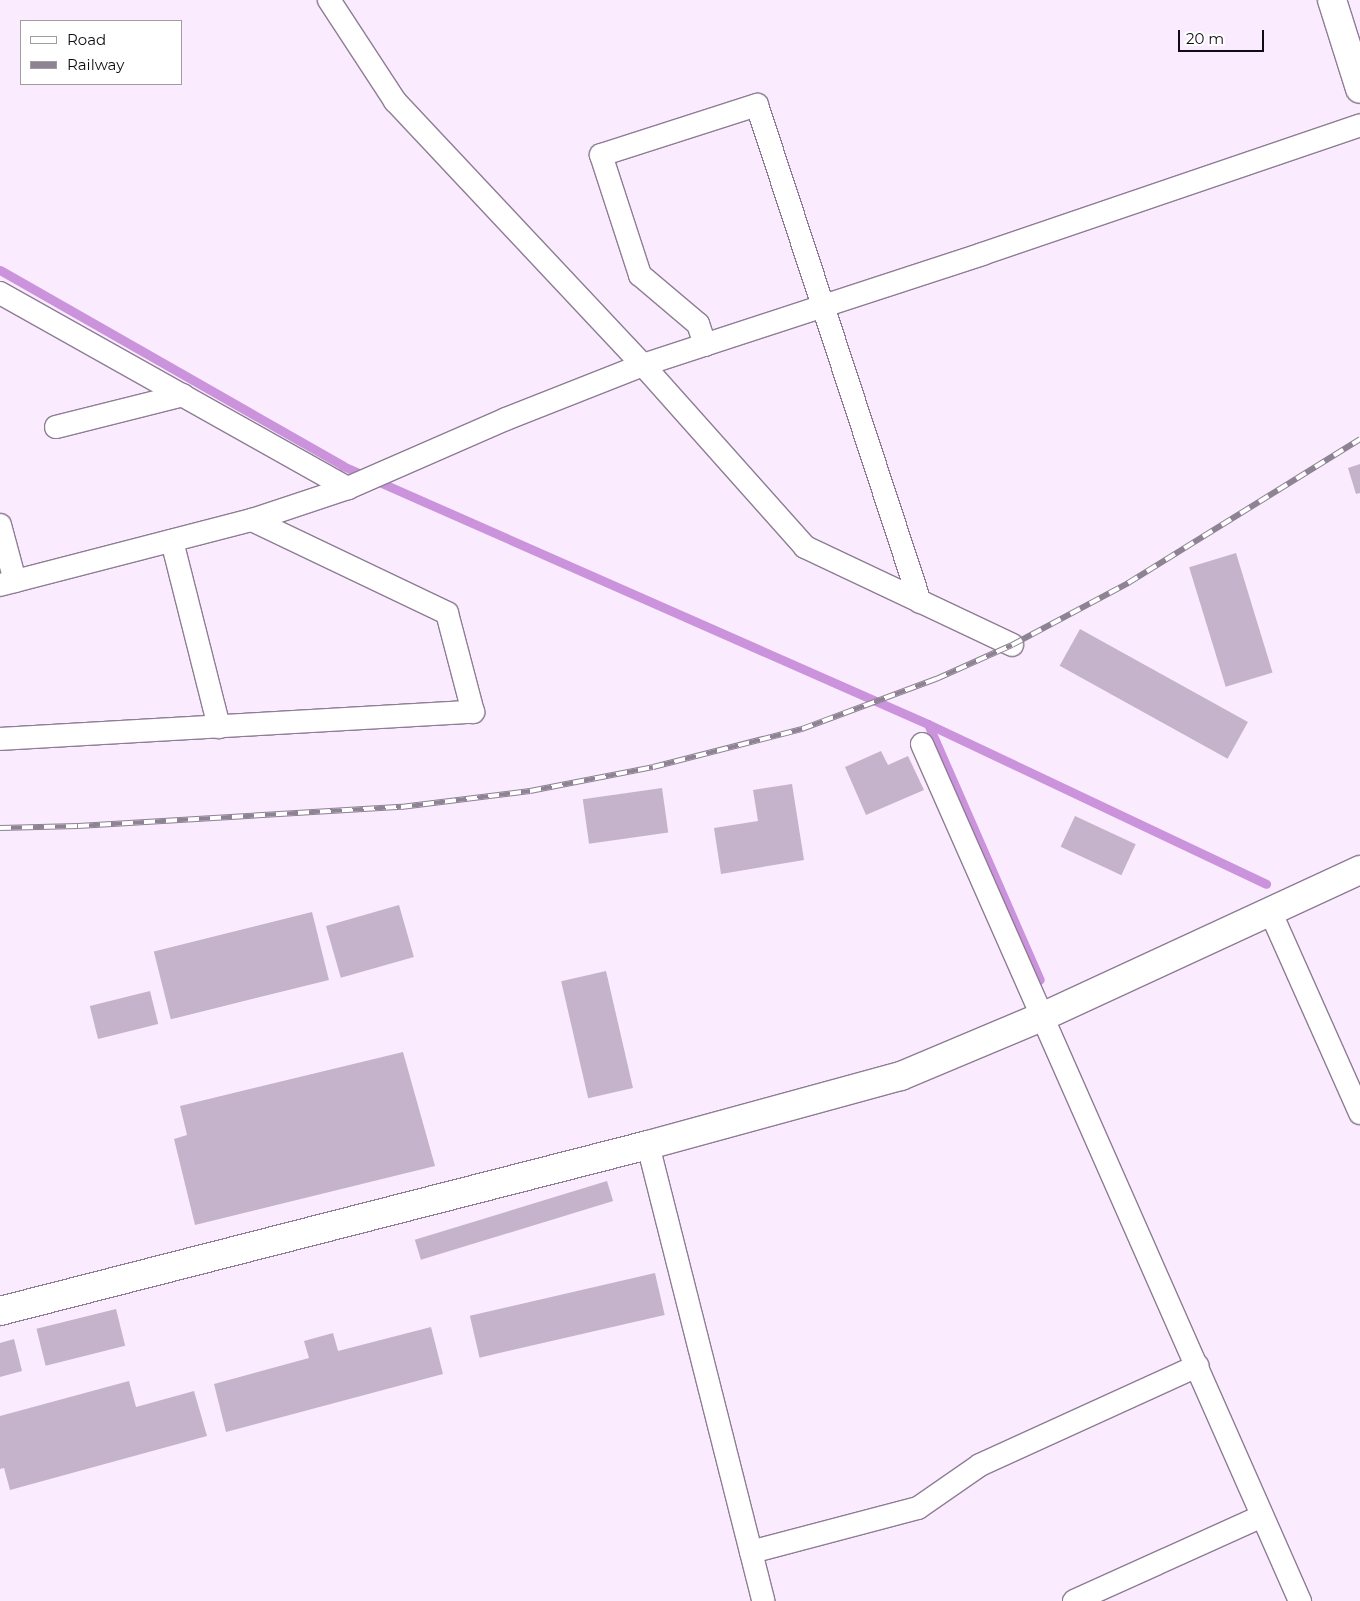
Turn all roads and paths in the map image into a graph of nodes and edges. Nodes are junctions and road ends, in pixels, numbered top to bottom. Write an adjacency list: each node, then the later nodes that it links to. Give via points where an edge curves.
1 (329, 0): 8 (street, via 395,101)
2 (1332, 0): 3 (street)
3 (1360, 89)
4 (1360, 125): 6 (street)
5 (0, 293): 9 (street)
6 (822, 307): 7 (street); 7 (street, via 757,105 601,155 640,275 698,324); 16 (street)
7 (705, 345): 8 (street)
8 (643, 365): 11 (street, via 506,418); 16 (street, via 805,548)
9 (182, 395): 10 (street); 11 (street)
10 (56, 427)
11 (348, 488): 12 (street)
12 (252, 520): 14 (street); 18 (street, via 447,613 473,712)
13 (0, 525): 15 (street)
14 (172, 541): 15 (street); 18 (street)
15 (8, 583)
16 (920, 602): 17 (street)
17 (1012, 645)
18 (219, 727): 19 (street)
19 (0, 739)
20 (922, 744): 23 (street)
21 (1360, 870): 22 (street)
22 (1271, 913): 23 (street); 24 (street)
23 (1044, 1016): 25 (street, via 901,1076); 27 (street)
24 (1360, 1113)
25 (648, 1145): 26 (street); 29 (street)
26 (0, 1311)
27 (1196, 1366): 28 (street); 29 (street, via 980,1465 918,1508)
28 (1262, 1516): 31 (street); 32 (street)
29 (751, 1552): 30 (street)
30 (763, 1601)
31 (1074, 1601)
32 (1300, 1601)

